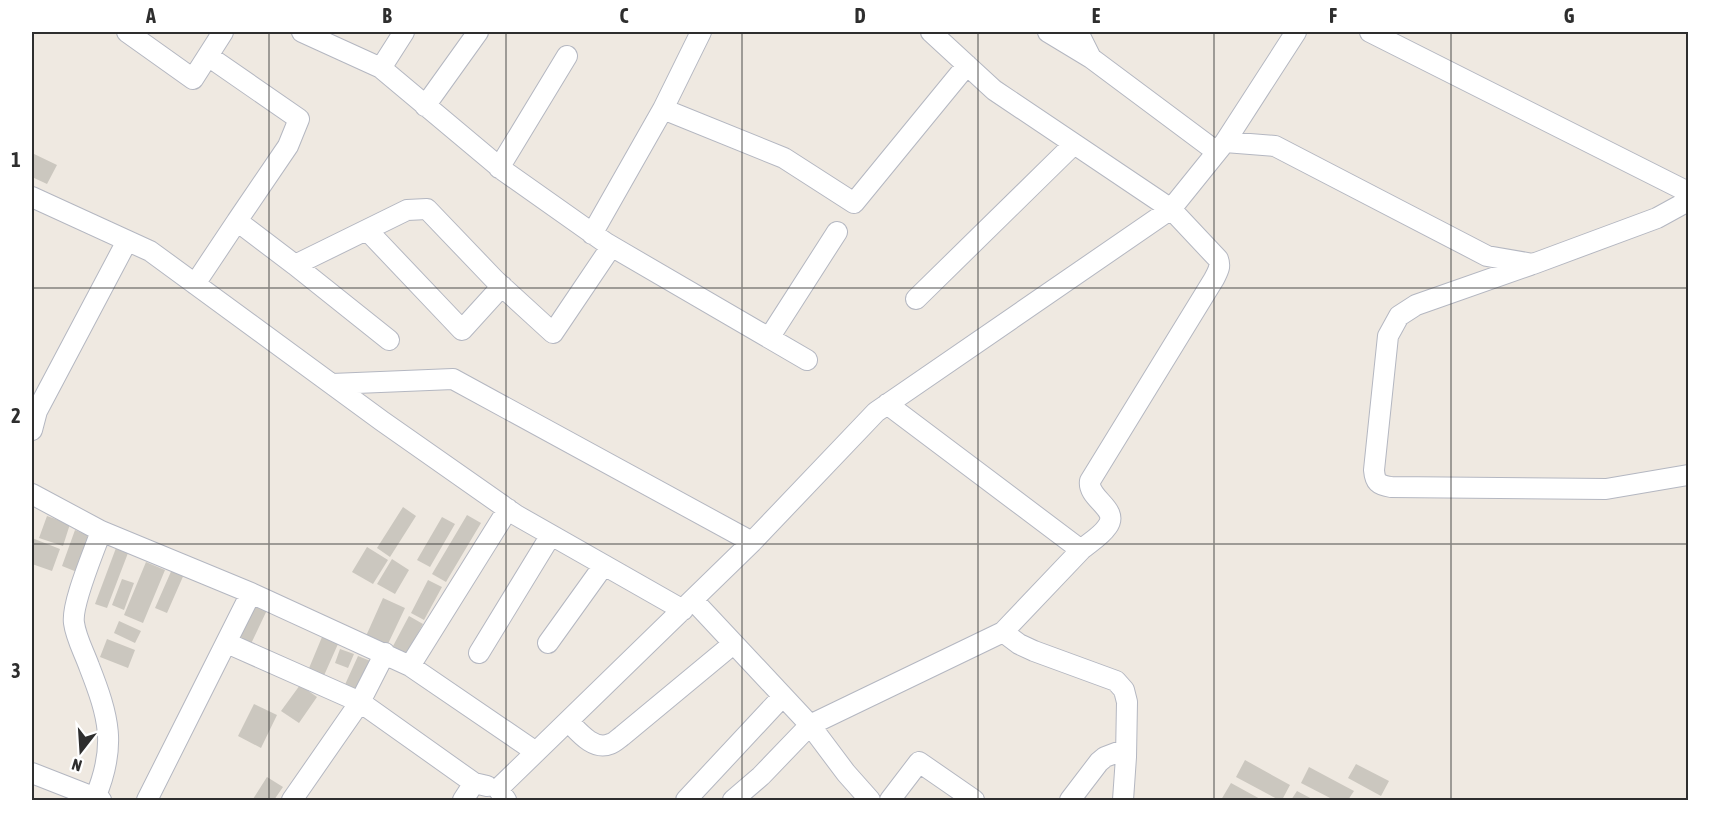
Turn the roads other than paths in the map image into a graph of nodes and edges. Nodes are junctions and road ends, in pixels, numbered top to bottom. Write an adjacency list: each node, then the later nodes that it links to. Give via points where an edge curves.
1 (126, 32): 13 (street, via 193,79)
2 (223, 32): 13 (street)
3 (302, 32): 12 (street)
4 (404, 32): 17 (street)
5 (478, 32): 18 (street)
6 (701, 32): 19 (street)
7 (1048, 32): 15 (street)
8 (1078, 32): 15 (street)
9 (1296, 32): 21 (street)
10 (1370, 32): 23 (street)
11 (941, 35): 16 (street)
12 (339, 39): 17 (street)
13 (208, 56): 27 (street, via 299,118 288,146)
14 (567, 56): 22 (street)
15 (1091, 58): 21 (street)
16 (967, 65): 19 (street, via 854,203 784,158); 20 (street, via 994,90)
17 (381, 68): 18 (street)
18 (425, 105): 22 (street)
19 (663, 109): 30 (street)
20 (1074, 144): 26 (street); 37 (street)
21 (1221, 147): 26 (street); 33 (street, via 1275,146 1487,256)
22 (500, 168): 30 (street)
23 (1689, 192)
24 (32, 197): 31 (street)
25 (1689, 201): 33 (street, via 1657,218)
26 (1171, 209): 42 (street); 50 (street, via 1218,259 1219,269 1090,482 1092,494 1108,510 1111,519 1108,527)
27 (237, 221): 34 (street); 35 (street)
28 (367, 230): 34 (street); 36 (street, via 407,210 427,210); 36 (street, via 462,330)
29 (837, 232): 38 (street)
30 (592, 234): 32 (street)
31 (127, 240): 35 (street, via 150,251); 43 (street, via 38,411)
32 (610, 247): 36 (street, via 553,333); 38 (street)
33 (1533, 264): 44 (street, via 1416,305 1399,316 1388,336 1375,479 1380,485 1391,487 1606,489)
34 (296, 265): 39 (street)
35 (195, 284): 41 (street)
36 (502, 286)
37 (916, 299)
38 (769, 338): 40 (street)
39 (389, 339)
40 (807, 360)
41 (332, 384): 46 (street); 49 (street, via 453,379)
42 (887, 404): 49 (street); 50 (street)
43 (32, 430)
44 (1689, 475)
45 (32, 495): 47 (street)
46 (508, 509): 48 (street); 60 (street)
47 (101, 531): 52 (street); 70 (street, via 75,608 74,622 106,714 107,760)
48 (551, 535): 51 (street); 59 (street)
49 (752, 542): 53 (street)
50 (1081, 550): 54 (street)
51 (604, 565): 53 (street); 56 (street)
52 (251, 593): 55 (street); 58 (street)
53 (688, 605): 57 (street); 63 (street)
54 (1003, 632): 64 (street); 65 (street, via 1034,651 1116,681 1127,702)
55 (227, 643): 62 (street); 71 (street)
56 (548, 643)
57 (733, 644): 61 (street); 63 (street, via 609,745 589,741)
58 (385, 653): 60 (street); 62 (street)
59 (479, 653)
60 (410, 666): 66 (street)
61 (783, 696): 64 (street); 75 (street)
62 (360, 702): 68 (street); 72 (street)
63 (568, 721): 66 (street)
64 (810, 725): 76 (street); 77 (street)
65 (1126, 749): 80 (street, via 1099,762); 81 (street)
66 (536, 752): 69 (street)
67 (32, 773): 70 (street)
68 (469, 780): 69 (street); 73 (street); 74 (street)
69 (502, 795)
70 (98, 799)
71 (147, 801)
72 (292, 801)
73 (447, 801)
74 (463, 801)
75 (686, 801)
76 (733, 801)
77 (870, 801)
78 (890, 801): 79 (street, via 919,762)
79 (974, 801)
80 (1070, 801)
81 (1123, 801)

